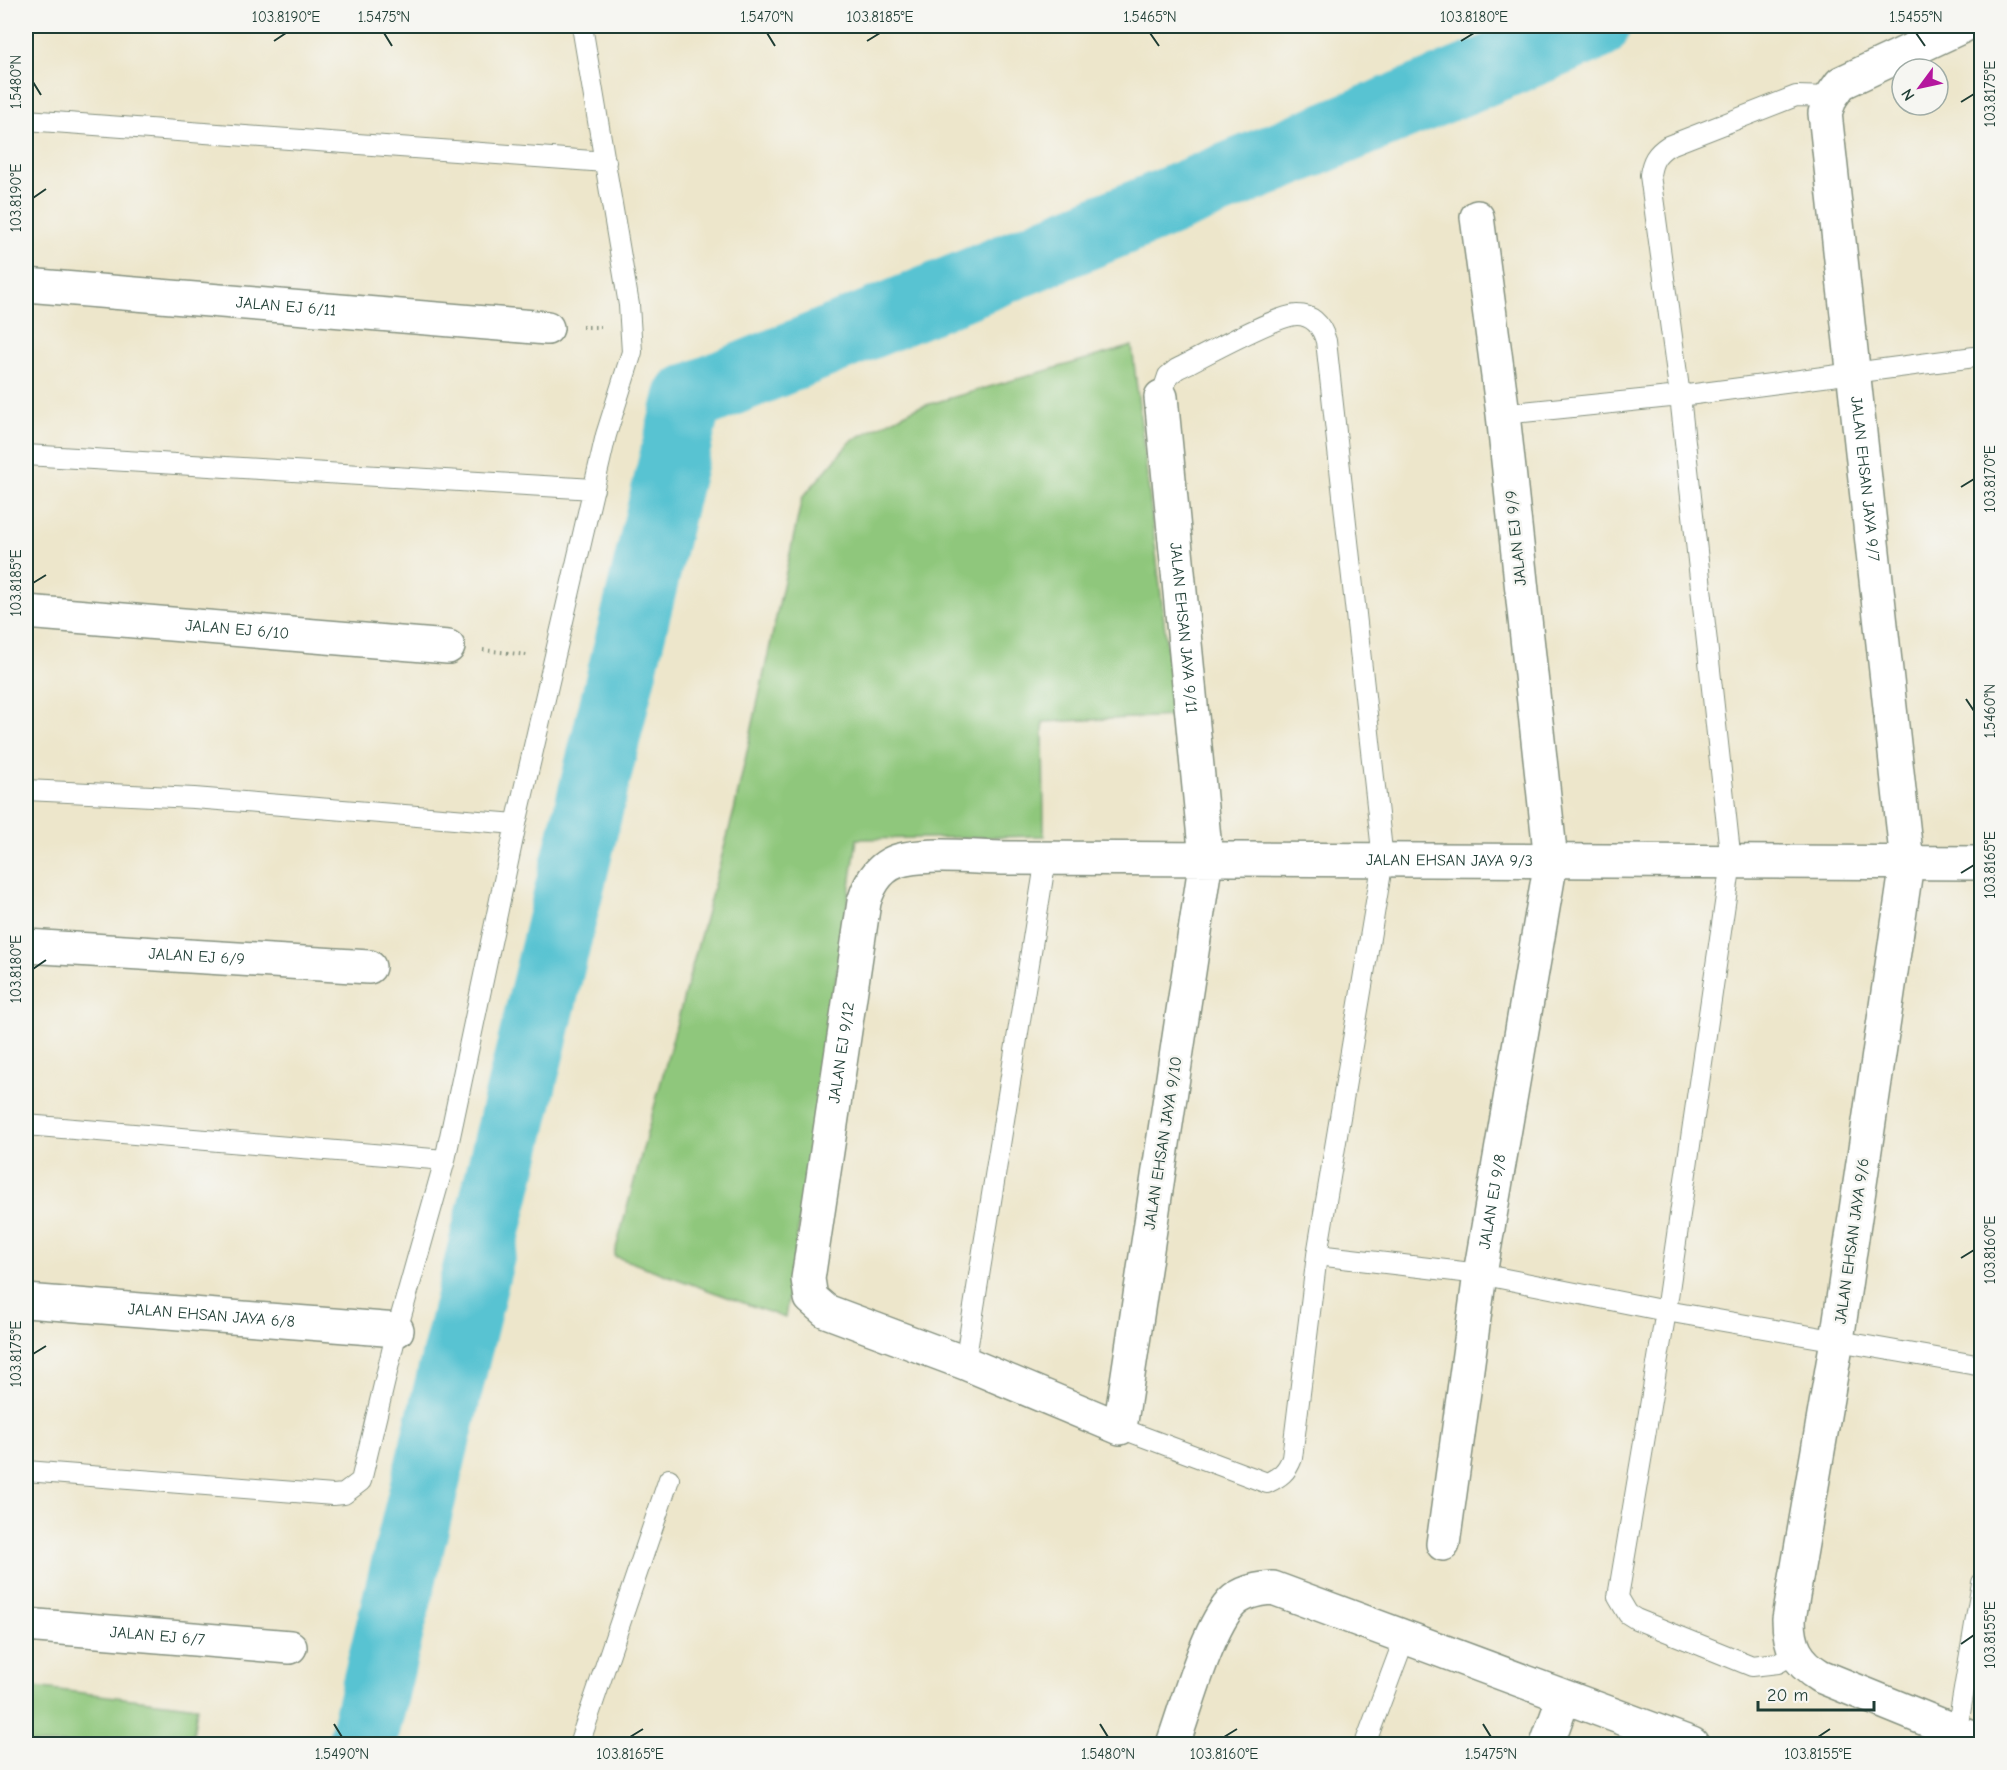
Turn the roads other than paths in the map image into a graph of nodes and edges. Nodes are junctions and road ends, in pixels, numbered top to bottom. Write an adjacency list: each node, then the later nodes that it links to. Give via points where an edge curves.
1 (582, 26): 5 (lane)
2 (1963, 26): 3 (street, via 1841,83)
3 (1831, 97): 10 (street, JALAN EHSAN JAYA 9/7, via 1824,125); 11 (lane, via 1804,95 1788,99 1668,146 1652,163 1650,175)
4 (26, 120): 5 (lane)
5 (606, 162): 15 (lane, via 632,326 632,352)
6 (1477, 217): 13 (street, JALAN EJ 9/9)
7 (26, 285): 8 (street, JALAN EJ 6/11)
8 (547, 328)
9 (1982, 356): 10 (lane)
10 (1854, 374): 11 (lane); 26 (street, JALAN EHSAN JAYA 9/7)
11 (1680, 396): 13 (lane); 25 (lane)
12 (1161, 397): 22 (street, JALAN EHSAN JAYA 9/11); 23 (lane, via 1168,376 1177,369 1271,323 1297,315 1311,318 1322,327)
13 (1503, 414): 24 (street, JALAN EJ 9/9)
14 (26, 455): 15 (lane)
15 (594, 489): 19 (lane)
16 (26, 612): 17 (street, JALAN EJ 6/10)
17 (448, 647)
18 (26, 790): 19 (lane, via 194,798)
19 (516, 824): 31 (lane)
20 (918, 858): 21 (street, JALAN EHSAN JAYA 9/3); 38 (street, JALAN EJ 9/12, via 903,860 877,874 864,902 808,1279 811,1298 826,1311)
21 (1046, 858): 22 (street, JALAN EHSAN JAYA 9/3); 38 (lane)
22 (1206, 859): 23 (street, JALAN EHSAN JAYA 9/3); 40 (street, JALAN EHSAN JAYA 9/10)
23 (1383, 860): 24 (street, JALAN EHSAN JAYA 9/3); 32 (lane)
24 (1551, 861): 25 (street, JALAN EHSAN JAYA 9/3); 33 (street, JALAN EJ 9/8)
25 (1731, 862): 26 (street, JALAN EHSAN JAYA 9/3); 35 (lane)
26 (1907, 863): 27 (street, JALAN EHSAN JAYA 9/3); 37 (street, JALAN EHSAN JAYA 9/6)
27 (1982, 863)
28 (26, 946): 29 (street, JALAN EJ 6/9)
29 (369, 967)
30 (26, 1125): 31 (lane)
31 (445, 1160): 36 (lane)
32 (1317, 1255): 33 (lane); 40 (lane, via 1288,1470 1267,1483)
33 (1480, 1274): 35 (lane); 43 (street, JALAN EJ 9/8)
34 (26, 1301): 36 (street, JALAN EHSAN JAYA 6/8)
35 (1666, 1311): 37 (lane); 48 (lane, via 1618,1597 1628,1614 1636,1619 1740,1662 1765,1666)
36 (397, 1330): 41 (lane, via 361,1480 344,1494)
37 (1837, 1340): 39 (lane); 48 (street, JALAN EHSAN JAYA 9/6, via 1789,1619)
38 (965, 1363): 40 (street)
39 (1982, 1366)
40 (1120, 1428)
41 (26, 1471)
42 (669, 1479): 51 (lane)
43 (1443, 1544)
44 (1982, 1583): 50 (lane)
45 (26, 1625): 47 (street, JALAN EJ 6/7)
46 (1405, 1637): 49 (street); 52 (street, via 1272,1588 1256,1589 1228,1606); 53 (lane)
47 (290, 1647)
48 (1795, 1653): 50 (street, via 1820,1676)
49 (1564, 1697): 54 (street); 55 (street)
50 (1969, 1736)
51 (579, 1744)
52 (1173, 1744)
53 (1365, 1744)
54 (1547, 1744)
55 (1692, 1744)

